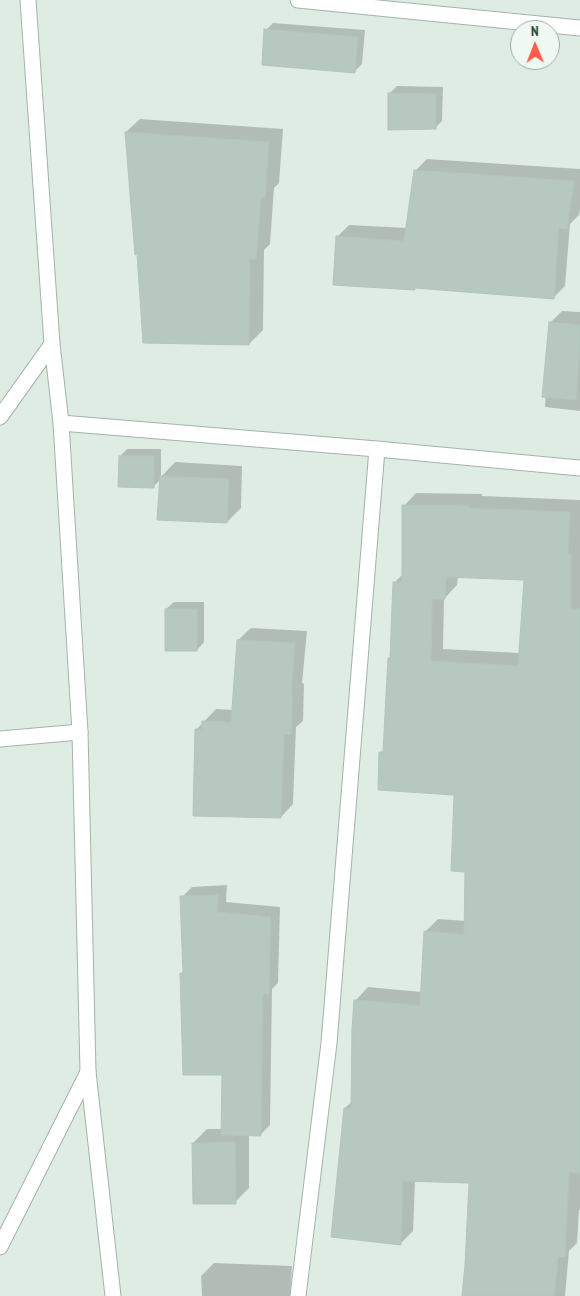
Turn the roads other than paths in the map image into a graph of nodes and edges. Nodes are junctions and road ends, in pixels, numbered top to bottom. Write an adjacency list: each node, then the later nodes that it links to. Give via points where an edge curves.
1 (28, 0): 4 (street)
2 (298, 0): 3 (street)
3 (580, 28)
4 (52, 344): 5 (street); 6 (street)
5 (0, 417)
6 (61, 423): 7 (street); 9 (street)
7 (377, 449): 8 (street); 14 (street, via 329,1042)
8 (580, 468)
9 (80, 732): 10 (street); 11 (street)
10 (0, 739)
11 (88, 1072): 12 (street); 13 (street)
12 (0, 1247)
13 (113, 1296)
14 (298, 1296)

